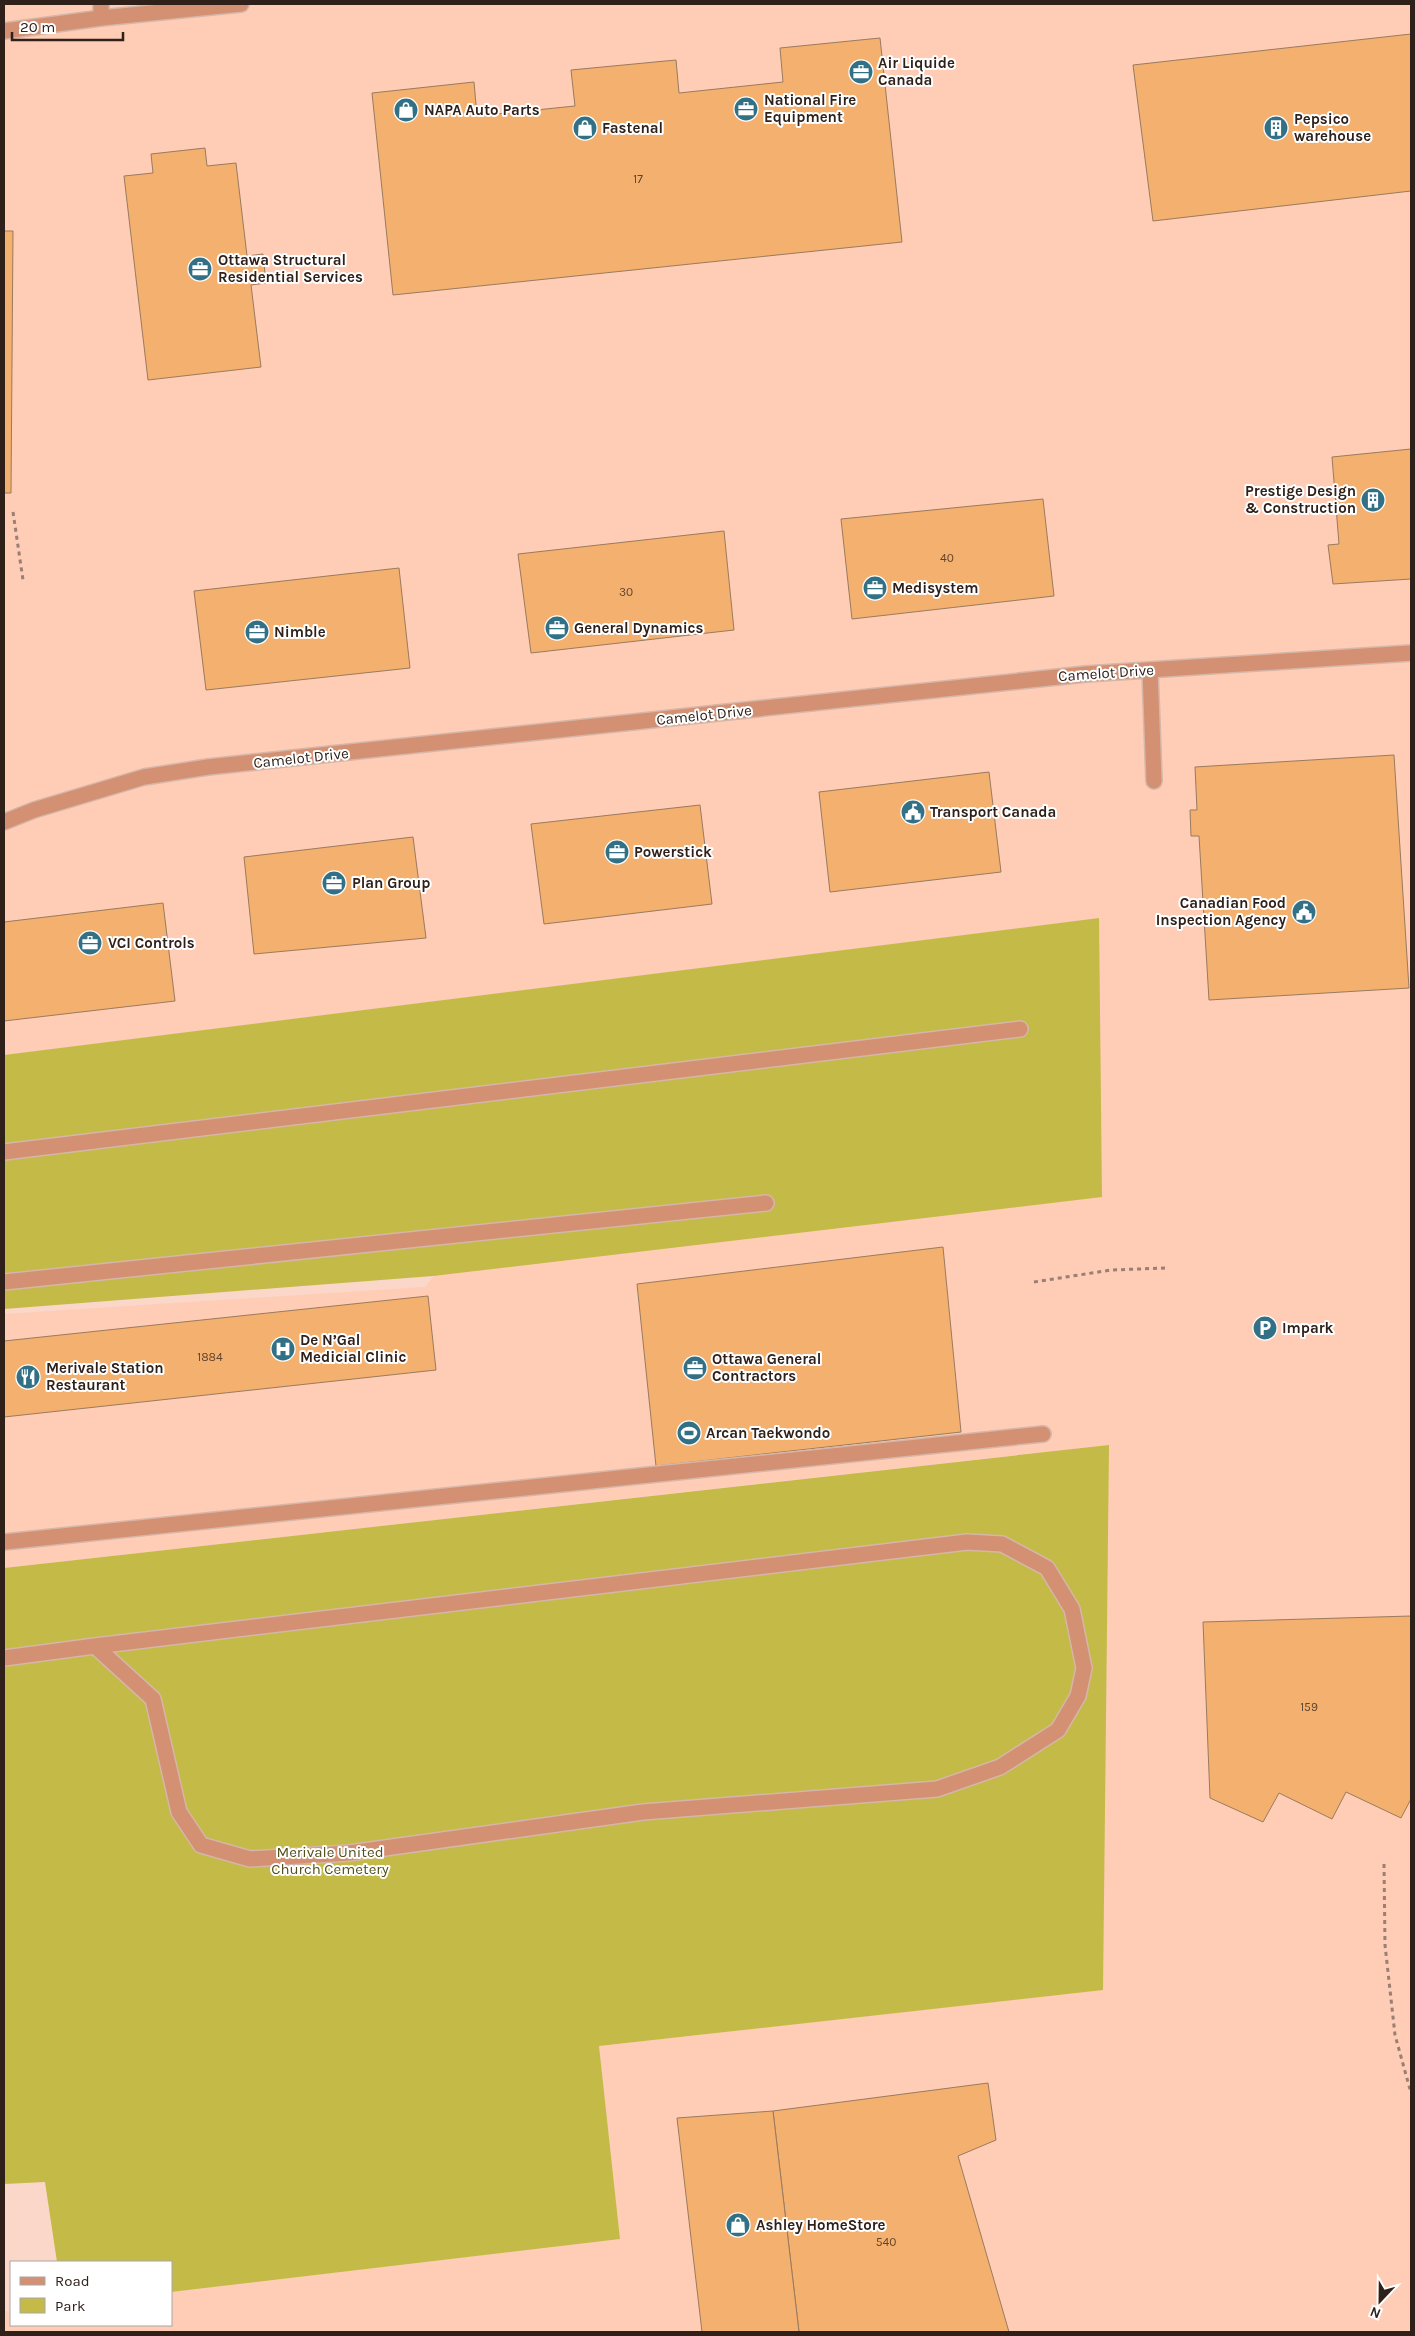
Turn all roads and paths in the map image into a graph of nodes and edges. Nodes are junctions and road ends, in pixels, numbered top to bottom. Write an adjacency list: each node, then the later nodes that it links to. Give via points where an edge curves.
1 (241, 4): 2 (street)
2 (101, 11): 3 (street)
3 (4, 32)
4 (13, 512): 5 (path)
5 (23, 580)
6 (1411, 653): 7 (street, Camelot Drive)
7 (1150, 670): 8 (street); 9 (street, Camelot Drive, via 1077,675 208,767 144,778)
8 (1154, 781)
9 (4, 822)
10 (1020, 1029): 11 (street)
11 (4, 1152)
12 (766, 1203): 14 (street)
13 (1165, 1268): 15 (path, via 1111,1270)
14 (4, 1282)
15 (1034, 1282)
16 (1043, 1434): 17 (street)
17 (4, 1542)
18 (95, 1646): 18 (street, via 967,1542 1002,1544 1047,1568 1072,1609 1084,1668 1078,1696 1058,1730 1000,1767 937,1789 644,1812 349,1852 250,1859 201,1846 179,1812 153,1699); 19 (street)
19 (4, 1658)
20 (1384, 1864): 21 (path, via 1385,1945 1395,2035)
21 (1411, 2093)

